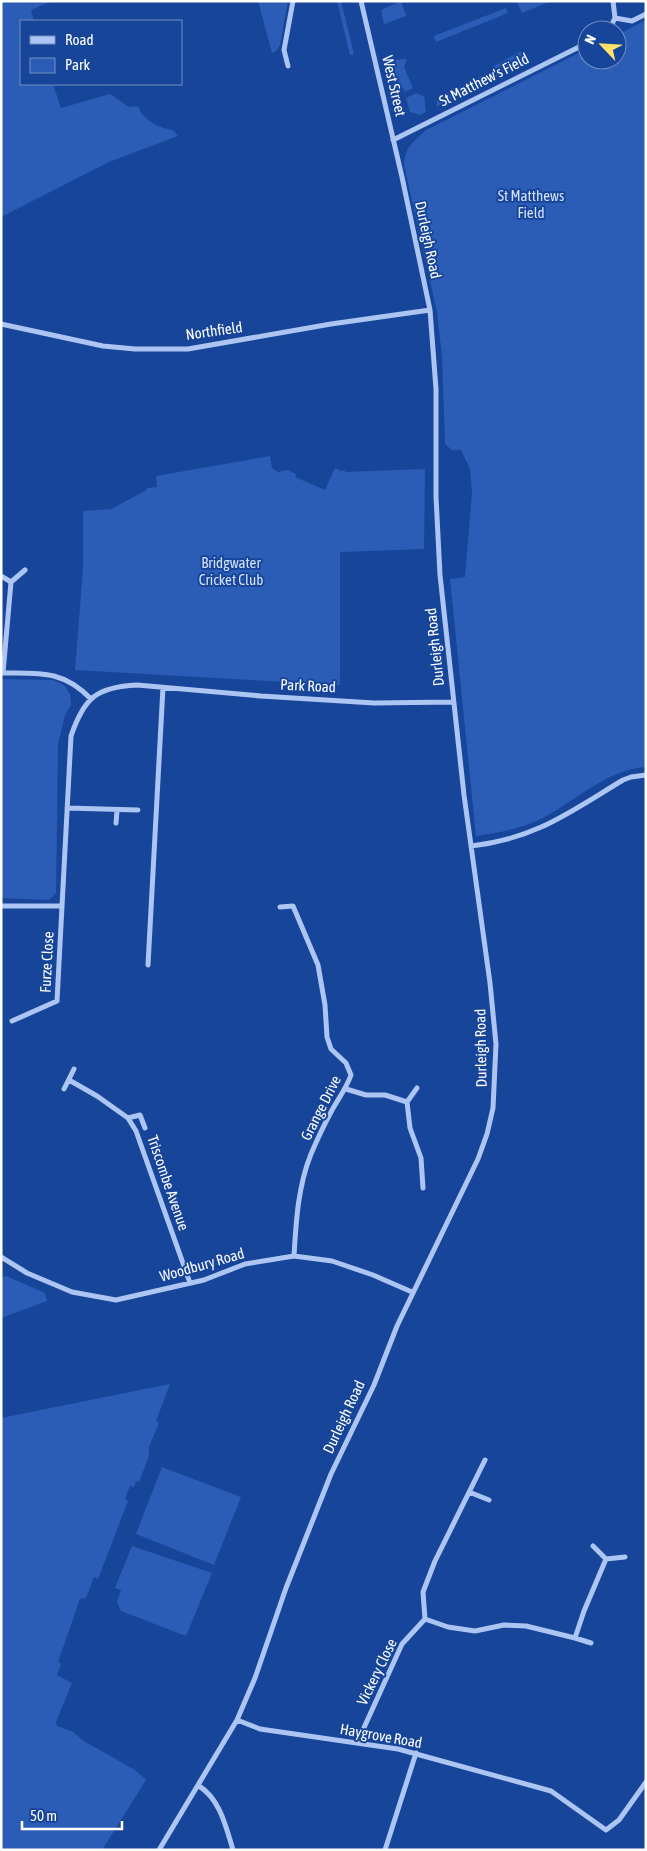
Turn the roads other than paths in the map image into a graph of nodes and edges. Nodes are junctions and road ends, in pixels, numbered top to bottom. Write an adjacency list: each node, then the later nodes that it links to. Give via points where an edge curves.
1 (293, 1): 7 (street, via 284,50)
2 (361, 1): 8 (street, West Street)
3 (612, 1): 5 (street)
4 (646, 14): 5 (street, via 632,21)
5 (615, 18)
6 (577, 48): 8 (street, St Matthew's Field)
7 (288, 66)
8 (393, 140): 9 (street, West Street)
9 (402, 177): 10 (street, Durleigh Road)
10 (430, 310): 11 (street, Northfield, via 188,349 103,346); 18 (street, Durleigh Road, via 436,390 440,575)
11 (1, 324)
12 (26, 570): 14 (street)
13 (1, 576): 14 (street)
14 (11, 582): 15 (street)
15 (2, 673): 17 (street, via 58,676)
16 (163, 687): 17 (street, Park Road, via 116,686); 18 (street, Park Road, via 374,703); 28 (street)
17 (91, 699): 20 (street, Furze Close, via 82,708 70,736)
18 (453, 702): 24 (street, Durleigh Road)
19 (646, 775): 24 (street, via 624,780 550,824 521,836)
20 (67, 808): 22 (street); 26 (street, Furze Close)
21 (138, 810): 22 (street)
22 (117, 811): 23 (street)
23 (116, 823)
24 (470, 846): 42 (street, Durleigh Road, via 496,1044 493,1108 478,1159)
25 (1, 906): 26 (street)
26 (62, 906): 29 (street, Furze Close, via 57,1001)
27 (280, 907): 34 (street, Grange Drive, via 293,906 318,965 327,1037 331,1049 346,1063 351,1075)
28 (148, 965)
29 (12, 1020)
30 (74, 1069): 31 (street)
31 (69, 1080): 33 (street); 36 (street)
32 (417, 1088): 35 (street)
33 (64, 1089)
34 (346, 1089): 35 (street); 39 (street, Grange Drive, via 332,1110 311,1155 301,1193)
35 (407, 1102): 38 (street, via 410,1128 421,1158)
36 (128, 1118): 37 (street, Triscombe Avenue, via 140,1115); 41 (street, Triscombe Avenue, via 136,1131)
37 (145, 1128)
38 (423, 1188)
39 (294, 1256): 41 (street, Woodbury Road, via 245,1264); 42 (street, Woodbury Road, via 332,1261)
40 (1, 1257): 41 (street, Woodbury Road, via 27,1273 72,1292 116,1300)
41 (190, 1283)
42 (412, 1292): 52 (street, Durleigh Road, via 374,1385 332,1474)
43 (485, 1460): 44 (street)
44 (469, 1492): 45 (street); 49 (street, via 434,1561 423,1592)
45 (489, 1500)
46 (593, 1546): 48 (street)
47 (625, 1557): 48 (street)
48 (606, 1559): 50 (street)
49 (425, 1619): 50 (street, via 475,1631 526,1626); 53 (street, Vickery Close, via 402,1644)
50 (575, 1638): 51 (street)
51 (591, 1643)
52 (237, 1720): 53 (street, Haygrove Road, via 260,1729); 56 (street, Durleigh Road)
53 (358, 1743): 54 (street, Haygrove Road)
54 (416, 1753): 55 (street, Haygrove Road, via 552,1792 606,1830 619,1820); 59 (street)
55 (646, 1782)
56 (199, 1786): 57 (street, Durleigh Road); 58 (street, via 216,1801)
57 (159, 1850)
58 (233, 1850)
59 (385, 1850)

